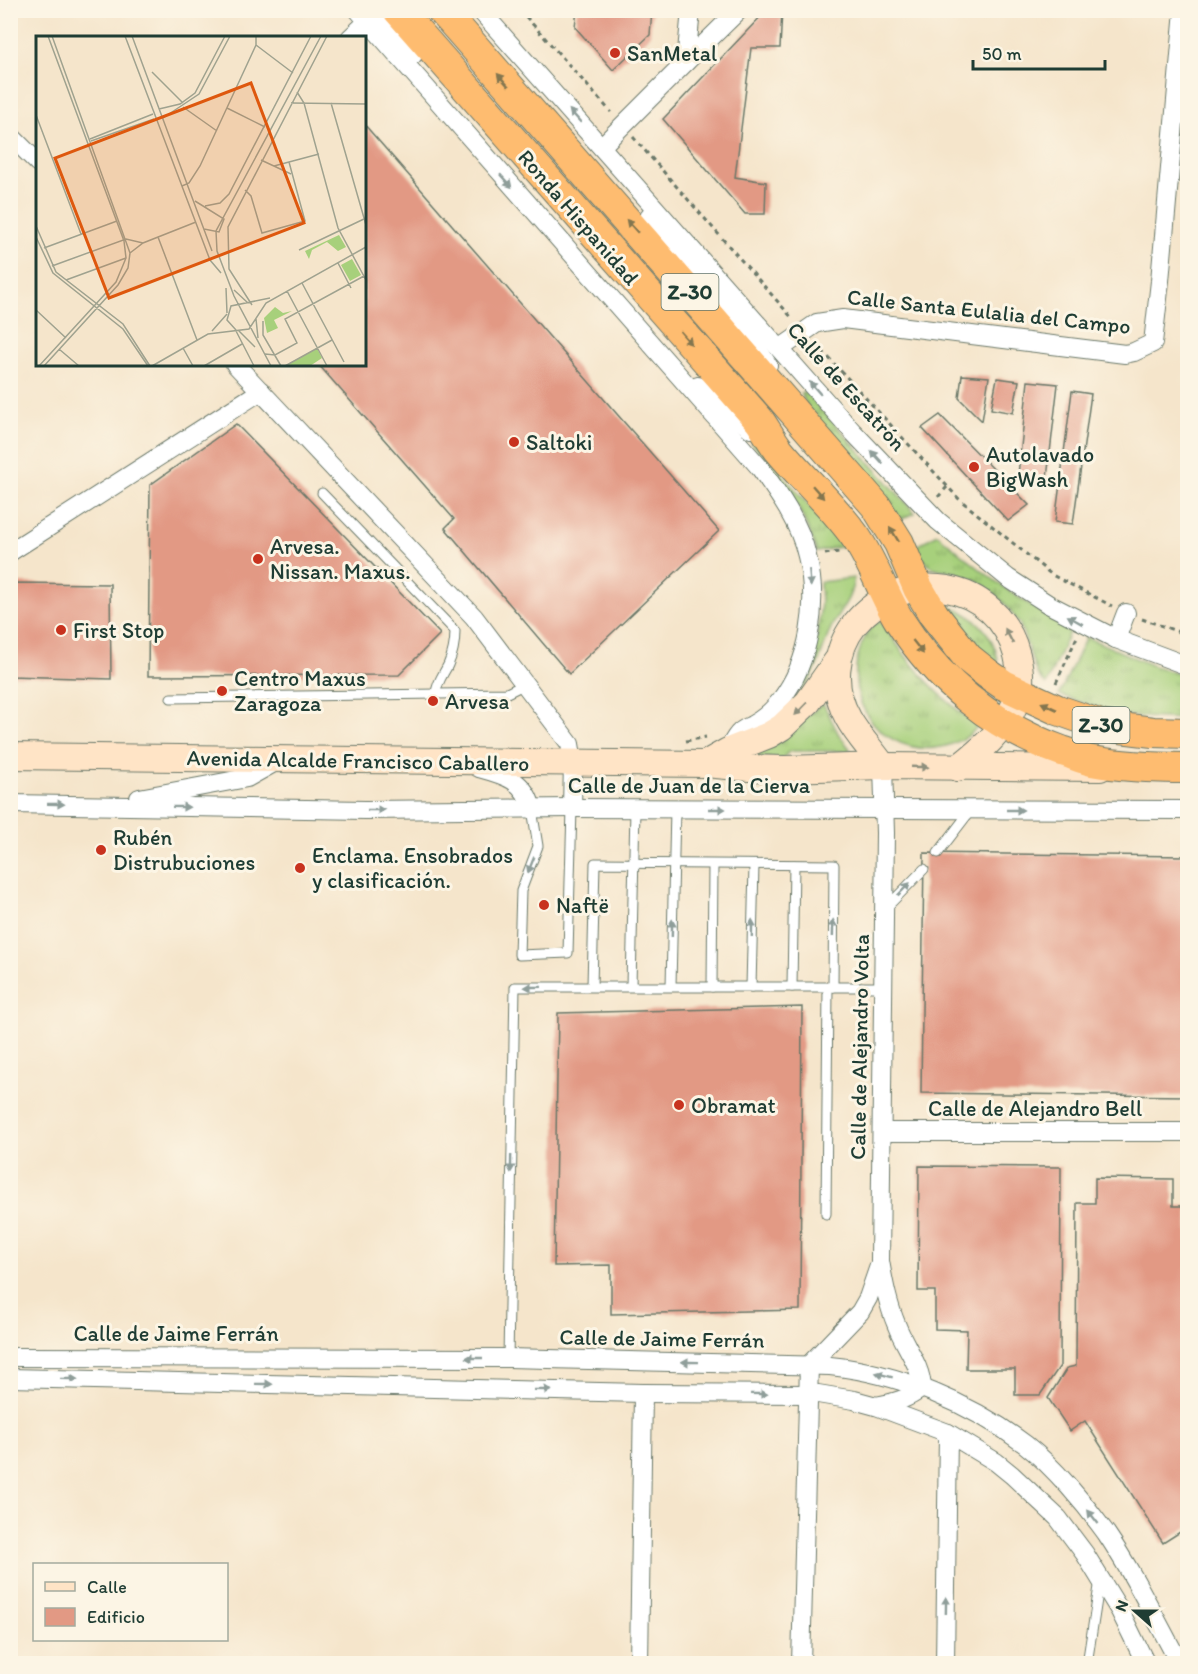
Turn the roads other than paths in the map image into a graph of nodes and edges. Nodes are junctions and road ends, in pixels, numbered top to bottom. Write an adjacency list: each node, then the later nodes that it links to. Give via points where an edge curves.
1 (398, 10): 21 (highway, Ronda Hispanidad / Z-30, one-way to 21, via 759,420)
2 (442, 10): 20 (highway, Ronda Hispanidad / Z-30, one-way to 2)
3 (461, 10): 11 (street, Calle de Escatrón)
4 (480, 10): 11 (street, Calle de Escatrón)
5 (692, 10): 10 (street)
6 (739, 10): 10 (street)
7 (1184, 10): 16 (street, Calle Santa Eulalia del Campo, via 1153,343 1125,354 843,319 817,323)
8 (367, 14): 9 (street); 18 (street, one-way to 18, via 481,153)
9 (351, 36)
10 (686, 62): 13 (street)
11 (528, 65): 13 (street, Calle de Escatrón, one-way to 11)
12 (10, 135): 14 (street)
13 (602, 146): 15 (street, Calle de Escatrón)
14 (36, 161)
15 (630, 180): 16 (street, Calle de Escatrón); 20 (street, Ronda Hispanidad, via 666,240 750,337)
16 (781, 348): 27 (street, Calle de Escatrón, one-way to 16, via 1028,591 938,521 853,432)
17 (237, 366): 19 (street)
18 (674, 370): 21 (street); 36 (street, one-way to 36, via 768,479 792,517 808,557 811,618 799,667 781,699 764,717)
19 (261, 391): 23 (street); 30 (street, via 474,617)
20 (804, 422): 24 (highway, Ronda Hispanidad / Z-30, one-way to 20, via 899,543 876,506)
21 (779, 449): 25 (highway, Ronda Hispanidad / Z-30, one-way to 25, via 857,539)
22 (322, 493): 31 (lane, via 455,631 455,646)
23 (10, 552)
24 (918, 588): 25 (main road); 32 (highway, Ronda Hispanidad / Z-30, via 968,658); 32 (main road, one-way to 24, via 1015,647 995,615 963,594 934,587)
25 (886, 597): 28 (main road, via 853,627); 34 (highway, Ronda Hispanidad / Z-30, one-way to 34, via 912,640 936,668 964,697)
26 (1126, 613): 27 (street)
27 (1116, 639): 29 (street, Calle de Escatrón)
28 (836, 662): 36 (main road, one-way to 36, via 808,702 782,727 754,742); 42 (main road, via 844,710)
29 (1188, 666)
30 (525, 684): 31 (lane, via 507,693); 40 (street, via 570,744)
31 (436, 693): 33 (lane)
32 (1020, 693): 34 (main road); 35 (highway, Ronda Hispanidad / Z-30, one-way to 32, via 1104,726)
33 (171, 698)
34 (1004, 724): 43 (main road); 44 (highway, Ronda Hispanidad / Z-30, via 1026,737 1091,761)
35 (1188, 733)
36 (720, 743): 41 (main road)
37 (10, 756): 38 (main road, Avenida Alcalde Francisco Caballero)
38 (282, 759): 39 (main road, Avenida Alcalde Francisco Caballero); 47 (street, via 247,778)
39 (451, 761): 40 (main road, Avenida Alcalde Francisco Caballero); 48 (street, via 503,774 520,785)
40 (573, 762): 41 (main road, Avenida Alcalde Francisco Caballero); 49 (street)
41 (705, 764): 42 (main road, Avenida Alcalde Francisco Caballero, via 785,769)
42 (883, 766): 43 (main road, Ronda Hispanidad, one-way to 43); 53 (street, Calle de Alejandro Volta)
43 (958, 768): 44 (main road, Ronda Hispanidad)
44 (1145, 768): 45 (highway, Ronda Hispanidad / Z-30)
45 (1188, 768)
46 (10, 804): 47 (street, Calle de Juan de la Cierva, one-way to 47)
47 (102, 805): 48 (street, Calle de Juan de la Cierva, one-way to 48, via 365,810)
48 (532, 808): 49 (street, Calle de Juan de la Cierva); 49 (lane, one-way to 49, via 538,846 521,891 519,955 568,953)
49 (572, 808): 50 (street, Calle de Juan de la Cierva)
50 (634, 809): 51 (street, Calle de Juan de la Cierva); 58 (lane)
51 (675, 809): 53 (street, Calle de Juan de la Cierva, one-way to 53); 59 (lane)
52 (914, 809): 53 (street, Calle de Juan de la Cierva); 54 (street, Calle de Juan de la Cierva); 56 (street)
53 (884, 810): 56 (street, Calle de Alejandro Volta)
54 (971, 810): 55 (street, Calle de Juan de la Cierva, one-way to 55); 57 (lane)
55 (1188, 810)
56 (885, 833): 64 (street, Calle de Alejandro Volta)
57 (938, 853)
58 (633, 865): 59 (lane); 65 (lane, via 595,863); 66 (lane)
59 (674, 865): 60 (lane); 67 (lane, one-way to 59)
60 (713, 865): 61 (lane); 68 (lane)
61 (754, 865): 62 (lane); 69 (lane, one-way to 61)
62 (794, 865): 70 (lane); 71 (lane, one-way to 62, via 834,865)
63 (924, 869): 64 (lane, one-way to 63)
64 (885, 910): 72 (street, Calle de Alejandro Volta)
65 (592, 986): 66 (lane); 78 (lane, one-way to 78, via 515,987)
66 (631, 986): 67 (lane)
67 (671, 986): 68 (lane)
68 (712, 987): 69 (lane)
69 (751, 987): 70 (lane)
70 (792, 987): 71 (lane)
71 (830, 987): 72 (lane); 75 (lane)
72 (883, 987): 73 (street, Calle de Alejandro Volta)
73 (882, 1132): 74 (street, Calle de Alejandro Bell); 76 (street, Calle de Alejandro Volta)
74 (1188, 1132)
75 (826, 1214)
76 (880, 1262): 79 (street, Calle de Alejandro Volta, via 860,1312); 81 (street, Calle de Alejandro Volta, via 889,1307 918,1368)
77 (10, 1357): 78 (street, Calle de Jaime Ferrán, one-way to 77)
78 (508, 1358): 79 (street, Calle de Jaime Ferrán, one-way to 78)
79 (808, 1365): 81 (street, Calle de Jaime Ferrán, one-way to 79, via 852,1368); 83 (street)
80 (10, 1378): 82 (street, Calle de Jaime Ferrán, one-way to 82)
81 (922, 1388): 84 (street, via 899,1402); 92 (street, Calle de Jaime Ferrán, one-way to 81, via 1126,1565 1074,1492 1026,1446 976,1414)
82 (643, 1393): 83 (street, Calle de Jaime Ferrán, one-way to 83); 87 (street)
83 (806, 1394): 84 (street, Calle de Jaime Ferrán); 88 (street)
84 (876, 1406): 85 (street, Calle de Jaime Ferrán)
85 (948, 1433): 86 (street, Calle de Jaime Ferrán, via 996,1462 1038,1499 1070,1533); 89 (street, one-way to 85)
86 (1100, 1576): 90 (lane); 91 (street, Calle de Jaime Ferrán)
87 (639, 1664)
88 (801, 1664)
89 (945, 1664)
90 (1087, 1664)
91 (1146, 1664)
92 (1180, 1664)

